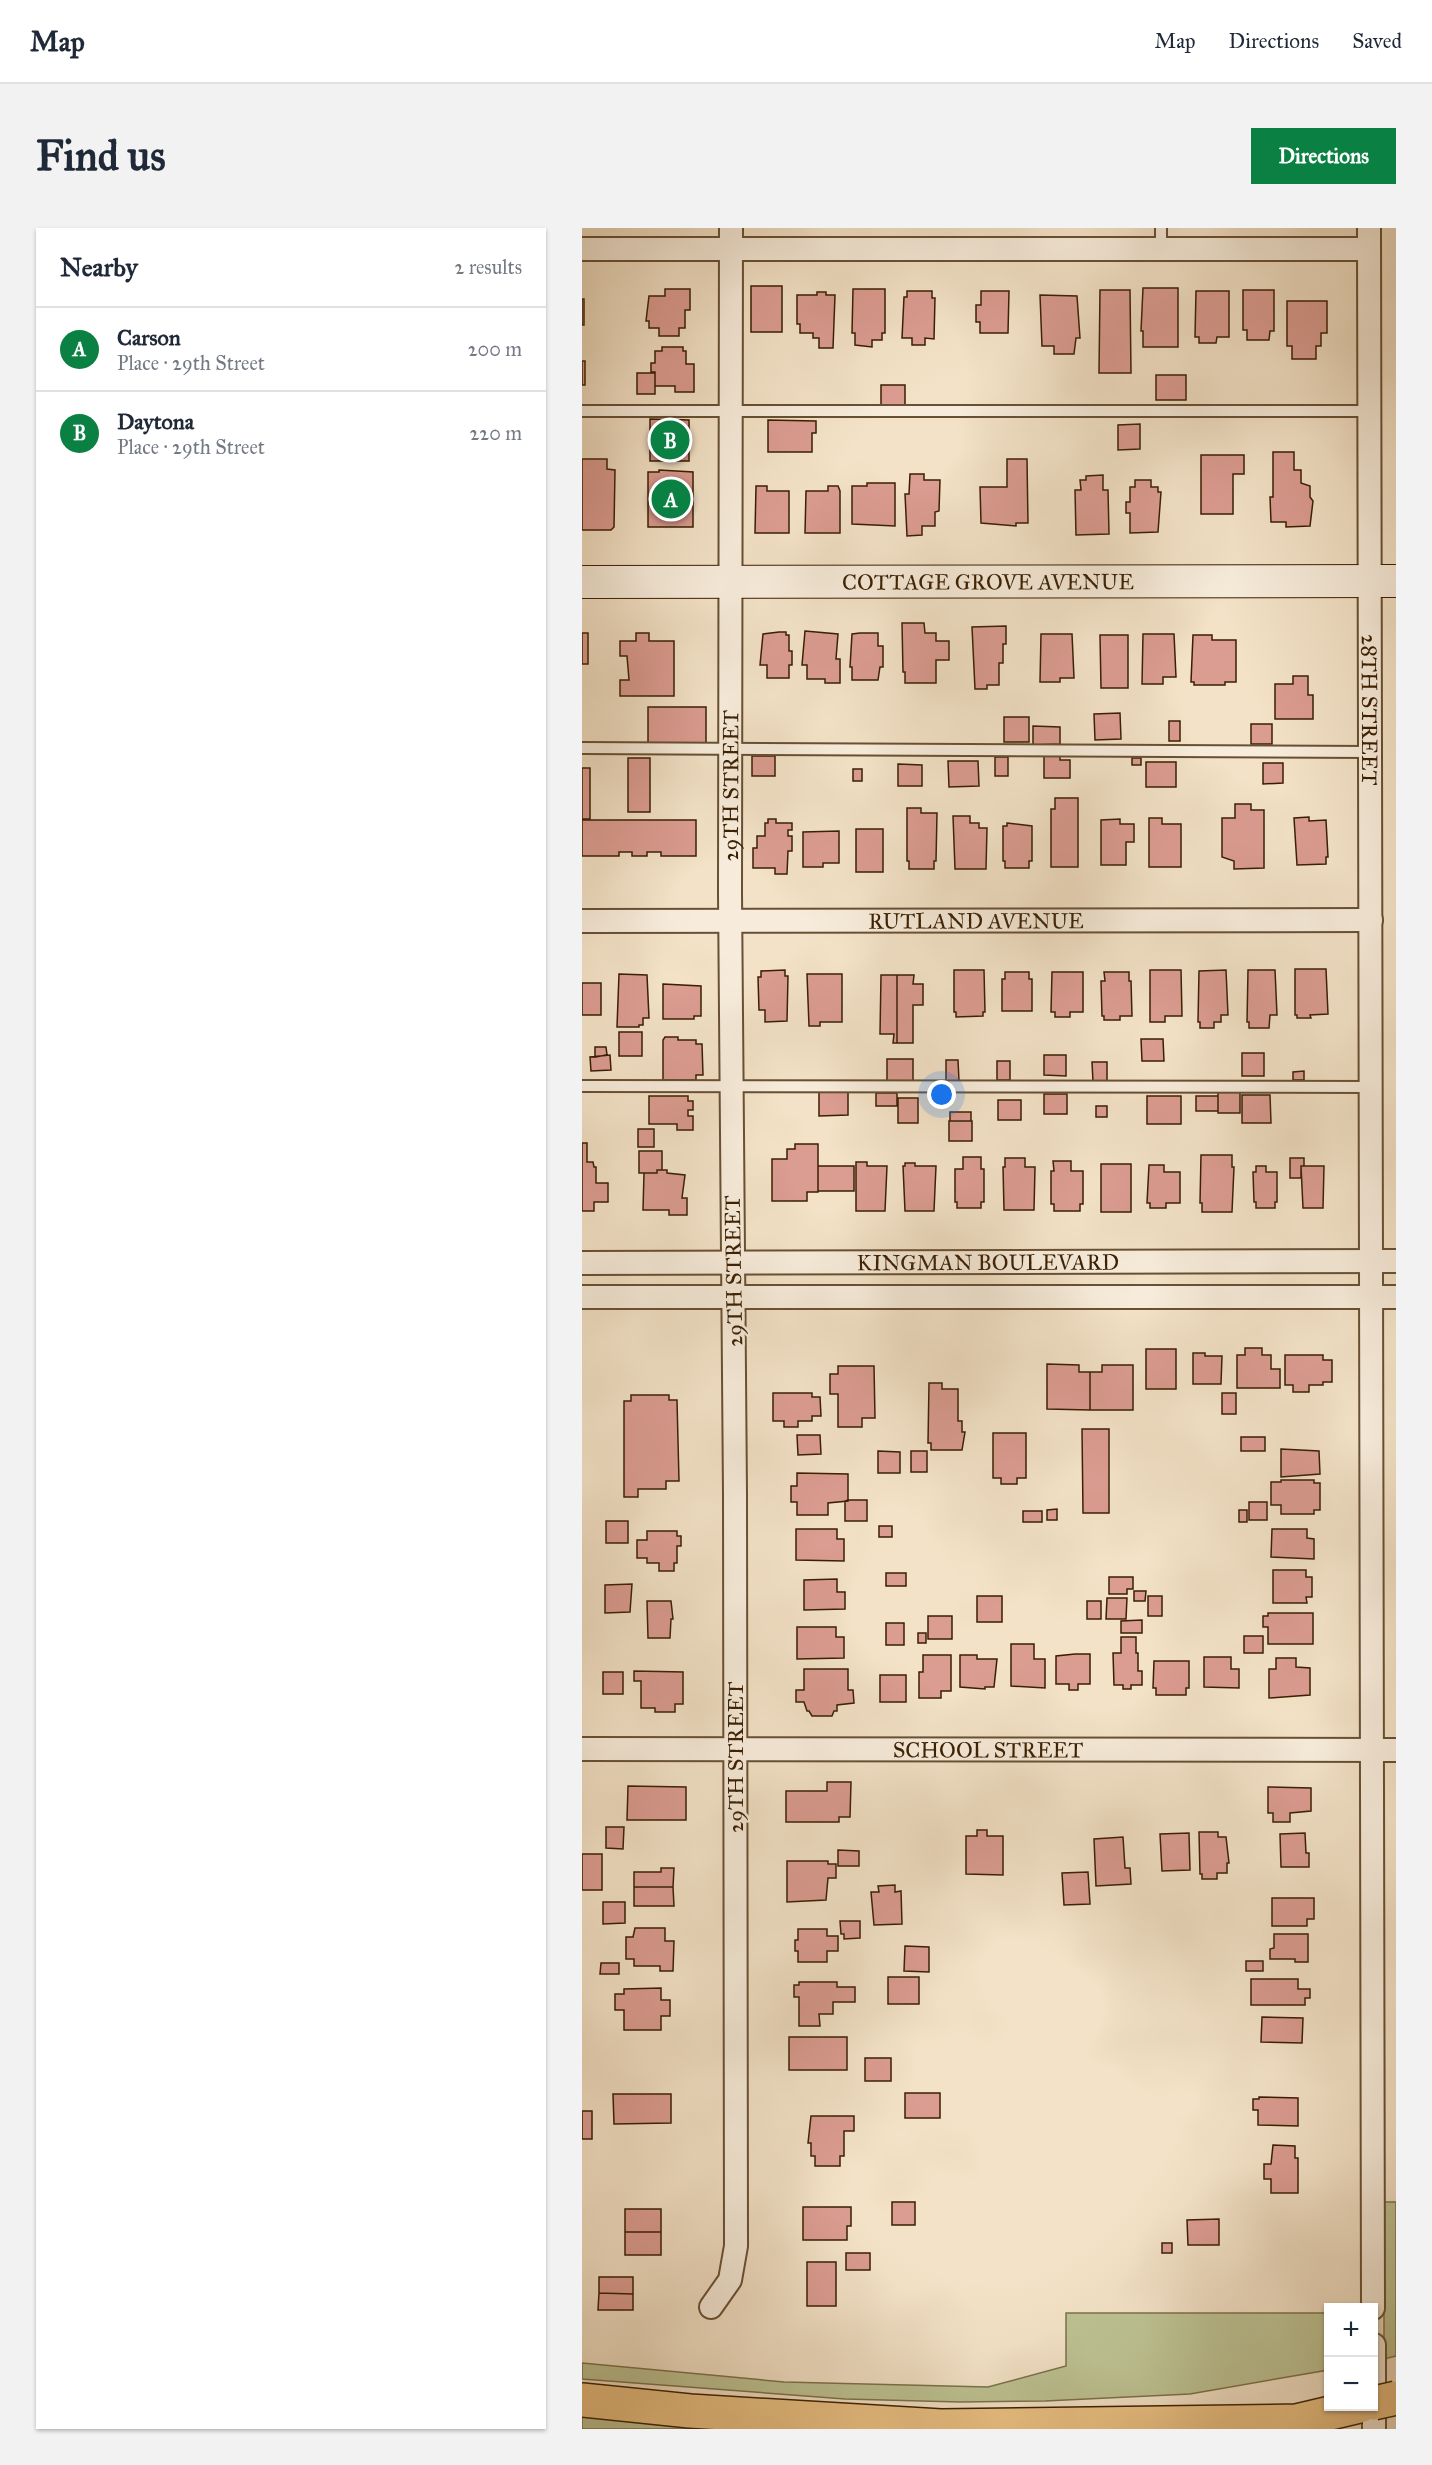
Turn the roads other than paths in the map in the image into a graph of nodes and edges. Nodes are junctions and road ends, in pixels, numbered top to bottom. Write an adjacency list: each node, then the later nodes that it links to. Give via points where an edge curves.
1 (731, 239): 2 (street); 4 (street); 6 (street, 29TH STREET)
2 (1161, 239): 3 (street)
3 (1369, 239): 7 (street, 28TH STREET)
4 (582, 249)
5 (582, 411): 6 (lane)
6 (730, 411): 7 (lane); 10 (street, 29TH STREET)
7 (1369, 411): 8 (street, 28TH STREET)
8 (1383, 581): 10 (street, COTTAGE GROVE AVENUE); 13 (street, 28TH STREET)
9 (582, 582): 10 (street, COTTAGE GROVE AVENUE)
10 (730, 582): 12 (street, 29TH STREET)
11 (582, 748): 12 (lane)
12 (730, 748): 13 (lane); 16 (street, 29TH STREET)
13 (1370, 752): 14 (street, 28TH STREET)
14 (1371, 920): 16 (street, RUTLAND AVENUE); 18 (street, 28TH STREET)
15 (582, 921): 16 (street, RUTLAND AVENUE)
16 (731, 921): 19 (street, 29TH STREET)
17 (582, 1086): 19 (lane)
18 (1371, 1087): 19 (lane); 20 (street, 28TH STREET)
19 (731, 1088): 23 (street, 29TH STREET)
20 (1372, 1261): 21 (street, KINGMAN BOULEVARD); 23 (street, KINGMAN BOULEVARD); 26 (street, 28TH STREET)
21 (1396, 1261)
22 (582, 1263): 23 (street, KINGMAN BOULEVARD)
23 (732, 1263): 25 (street, 29TH STREET)
24 (582, 1297): 25 (street, KINGMAN BOULEVARD)
25 (733, 1297): 26 (street, KINGMAN BOULEVARD); 29 (street, 29TH STREET)
26 (1372, 1297): 27 (street, KINGMAN BOULEVARD); 30 (street, 28TH STREET)
27 (1396, 1297)
28 (582, 1749): 29 (street, SCHOOL STREET)
29 (735, 1750): 30 (street, SCHOOL STREET); 33 (street, 29TH STREET, via 736,2246 730,2280)
30 (1371, 1750): 31 (street, SCHOOL STREET); 32 (street, 28TH STREET)
31 (1396, 1750)
32 (1373, 2303)
33 (711, 2307)
34 (1374, 2357): 41 (street)
35 (1396, 2398): 37 (highway, bridge)
36 (582, 2400): 39 (highway, via 690,2411 941,2426)
37 (1378, 2402)
38 (1340, 2411): 39 (highway)
39 (1299, 2421): 40 (highway)
40 (1262, 2429)
41 (1374, 2429)

